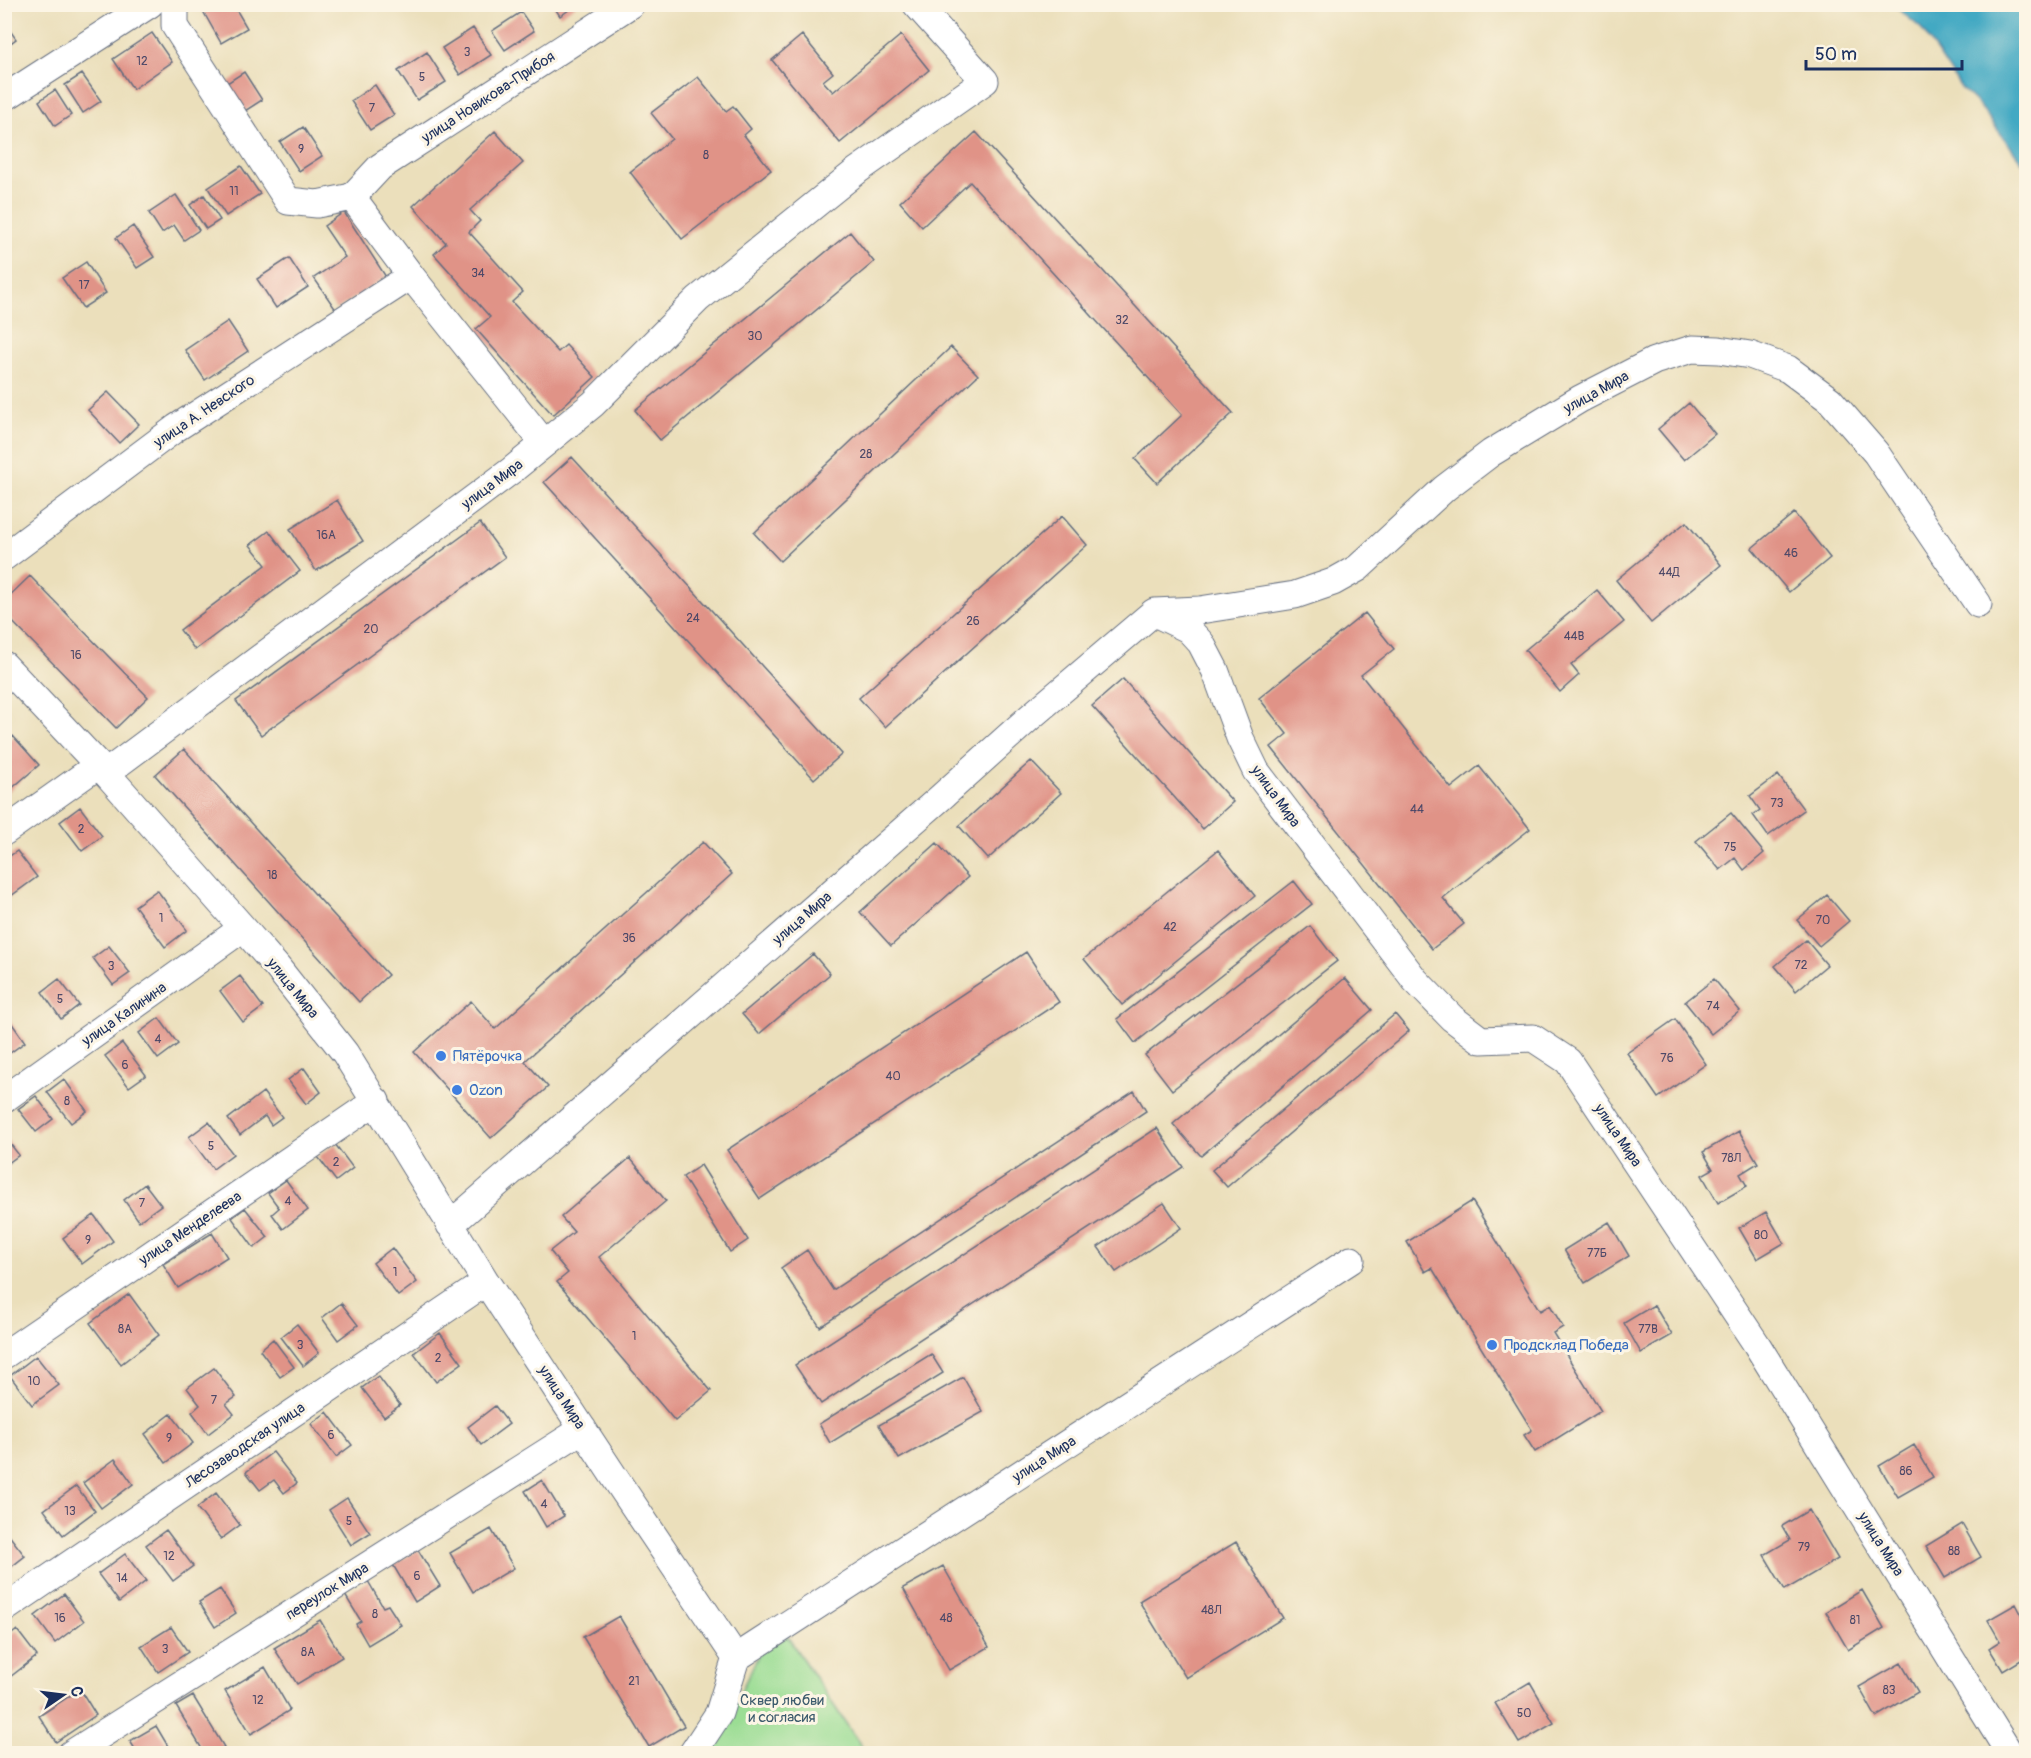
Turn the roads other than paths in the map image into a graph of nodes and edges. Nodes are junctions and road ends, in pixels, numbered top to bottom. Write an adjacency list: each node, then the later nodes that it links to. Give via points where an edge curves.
1 (150, 4): 5 (street)
2 (175, 4): 6 (street, via 175,26 288,201 317,204)
3 (632, 4): 6 (street, улица Новикова-Прибоя, via 380,167)
4 (916, 4): 8 (street, улица Мира, via 986,81 858,170 698,299 593,404)
5 (4, 98)
6 (352, 197): 7 (street)
7 (411, 276): 8 (street); 9 (street, улица А. Невского, via 176,428)
8 (544, 443): 13 (street, улица Мира, via 503,477)
9 (4, 557)
10 (1978, 604): 11 (street, улица Мира, via 1876,453 1830,400 1788,369 1750,355 1692,349 1654,361 1580,399 1491,453 1445,488 1358,568 1333,582 1295,595)
11 (1154, 612): 18 (street, улица Мира); 27 (street, улица Мира, via 1188,629 1201,643 1256,771 1415,980 1452,1018 1481,1040 1533,1038 1568,1061 1757,1345)
12 (4, 665): 13 (street, улица Мира)
13 (101, 769): 14 (street); 15 (street, улица Мира)
14 (4, 832)
15 (243, 928): 16 (street, улица Калинина); 17 (street, улица Мира, via 345,1053)
16 (4, 1099)
17 (376, 1101): 18 (street, улица Мира); 21 (street, улица Менделеева)
18 (450, 1225): 20 (street, улица Мира)
19 (1351, 1260): 24 (street, улица Мира)
20 (486, 1282): 22 (street, улица Мира); 23 (street, Лесозаводская улица)
21 (4, 1355)
22 (583, 1429): 24 (street, улица Мира); 25 (street, переулок Мира)
23 (4, 1609)
24 (736, 1658): 26 (street, via 719,1713)
25 (71, 1754)
26 (692, 1754)
27 (2010, 1754)

